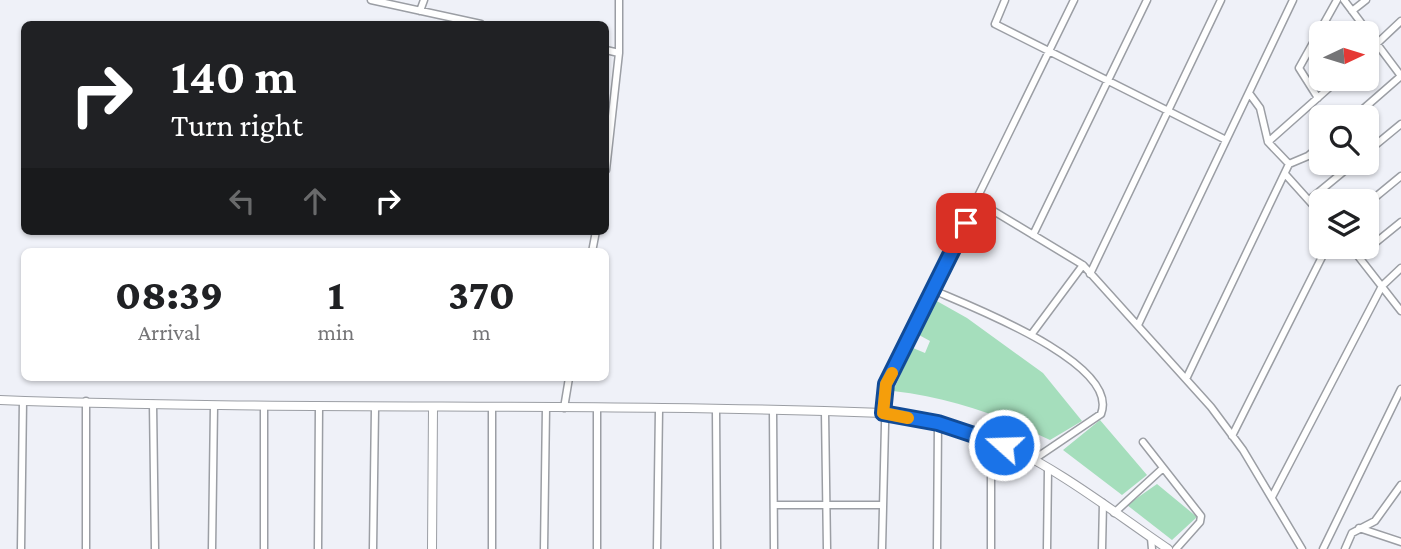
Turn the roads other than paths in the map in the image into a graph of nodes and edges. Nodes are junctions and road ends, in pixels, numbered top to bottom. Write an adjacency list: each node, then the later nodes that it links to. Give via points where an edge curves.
1 (371, 0): 12 (street)
2 (424, 0): 12 (street)
3 (619, 0): 21 (street)
4 (1005, 0): 20 (street, via 995,24)
5 (1074, 0): 20 (street)
6 (1147, 0): 23 (street)
7 (1221, 0): 28 (street)
8 (1293, 0): 25 (street)
9 (1337, 0): 26 (street, via 1299,68)
10 (1344, 0): 13 (street)
11 (1366, 0): 13 (street)
12 (421, 11): 14 (street)
13 (1352, 11): 15 (street)
14 (467, 21)
15 (1359, 21)
16 (1401, 21): 17 (street)
17 (1379, 41)
18 (1379, 50): 22 (street)
19 (609, 51): 21 (street)
20 (1048, 52): 23 (street); 42 (street)
21 (619, 53): 33 (street)
22 (1401, 76): 27 (street)
23 (1107, 82): 28 (street); 44 (street)
24 (1326, 91): 26 (street)
25 (1249, 93): 30 (street); 31 (street, via 1261,108)
26 (1318, 98): 31 (street)
27 (1368, 105)
28 (1167, 111): 30 (street); 50 (street)
29 (1401, 124): 32 (street)
30 (1226, 140): 54 (street)
31 (1268, 142): 35 (street)
32 (1379, 142)
33 (609, 143)
34 (1309, 155): 35 (street)
35 (1289, 164): 36 (street)
36 (1285, 174): 41 (street); 56 (street)
37 (1339, 175): 39 (street)
38 (1401, 176): 40 (street)
39 (1322, 189)
40 (1379, 194)
41 (1309, 200)
42 (977, 201): 44 (street); 52 (street)
43 (1401, 222): 45 (street)
44 (1033, 235): 48 (street)
45 (1379, 240)
46 (1321, 259): 80 (street)
47 (1361, 259): 51 (street)
48 (1083, 265): 50 (street); 55 (street)
49 (1401, 268): 51 (street)
50 (1090, 274): 54 (street)
51 (1382, 286): 53 (street); 88 (street)
52 (933, 290): 55 (street); 78 (street, via 886,384)
53 (1401, 310)
54 (1138, 326): 56 (street)
55 (1031, 335): 83 (street, via 1078,364 1099,391 1103,408 1101,414)
56 (1187, 377): 80 (street)
57 (568, 381): 70 (street)
58 (1401, 389): 63 (street)
59 (0, 400): 60 (main road)
60 (23, 401): 61 (main road); 97 (street)
61 (86, 401): 62 (main road); 98 (street)
62 (153, 404): 64 (main road); 99 (street)
63 (1393, 405): 74 (street); 121 (street)
64 (214, 406): 65 (main road); 100 (street)
65 (264, 406): 66 (main road); 101 (street)
66 (319, 407): 72 (main road); 102 (street)
67 (492, 407): 68 (main road); 69 (main road); 105 (street)
68 (433, 408): 72 (main road); 104 (main road)
69 (546, 408): 70 (main road); 106 (street)
70 (564, 408): 71 (main road)
71 (597, 408): 73 (main road); 107 (street)
72 (375, 409): 103 (street)
73 (659, 410): 75 (main road); 108 (street)
74 (1401, 410)
75 (716, 411): 76 (main road); 109 (street)
76 (773, 411): 77 (main road); 90 (street)
77 (825, 412): 78 (main road); 91 (street)
78 (883, 413): 79 (main road); 92 (street)
79 (938, 423): 81 (main road); 113 (street)
80 (1232, 436): 88 (street)
81 (991, 439): 83 (main road); 114 (street)
82 (1143, 442): 85 (street)
83 (1033, 460): 84 (main road)
84 (1048, 469): 89 (main road); 115 (street)
85 (1162, 469): 93 (street); 119 (street, via 1202,516)
86 (1401, 485): 87 (street)
87 (1399, 494): 94 (street, via 1375,521)
88 (1272, 497): 120 (street)
89 (1103, 503): 93 (main road); 116 (street)
90 (774, 505): 91 (street); 110 (street)
91 (827, 505): 92 (street); 111 (street)
92 (883, 505): 112 (street)
93 (1114, 513): 95 (main road)
94 (1359, 528): 96 (street); 122 (street)
95 (1152, 538): 117 (street); 118 (main road)
96 (1401, 542)
97 (21, 549)
98 (86, 549)
99 (155, 549)
100 (212, 549)
101 (264, 549)
102 (318, 549)
103 (373, 549)
104 (432, 549)
105 (492, 549)
106 (544, 549)
107 (597, 549)
108 (657, 549)
109 (717, 549)
110 (774, 549)
111 (827, 549)
112 (882, 549)
113 (937, 549)
114 (991, 549)
115 (1047, 549)
116 (1102, 549)
117 (1152, 549)
118 (1168, 549)
119 (1176, 549)
120 (1302, 549)
121 (1324, 549)
122 (1345, 549)

